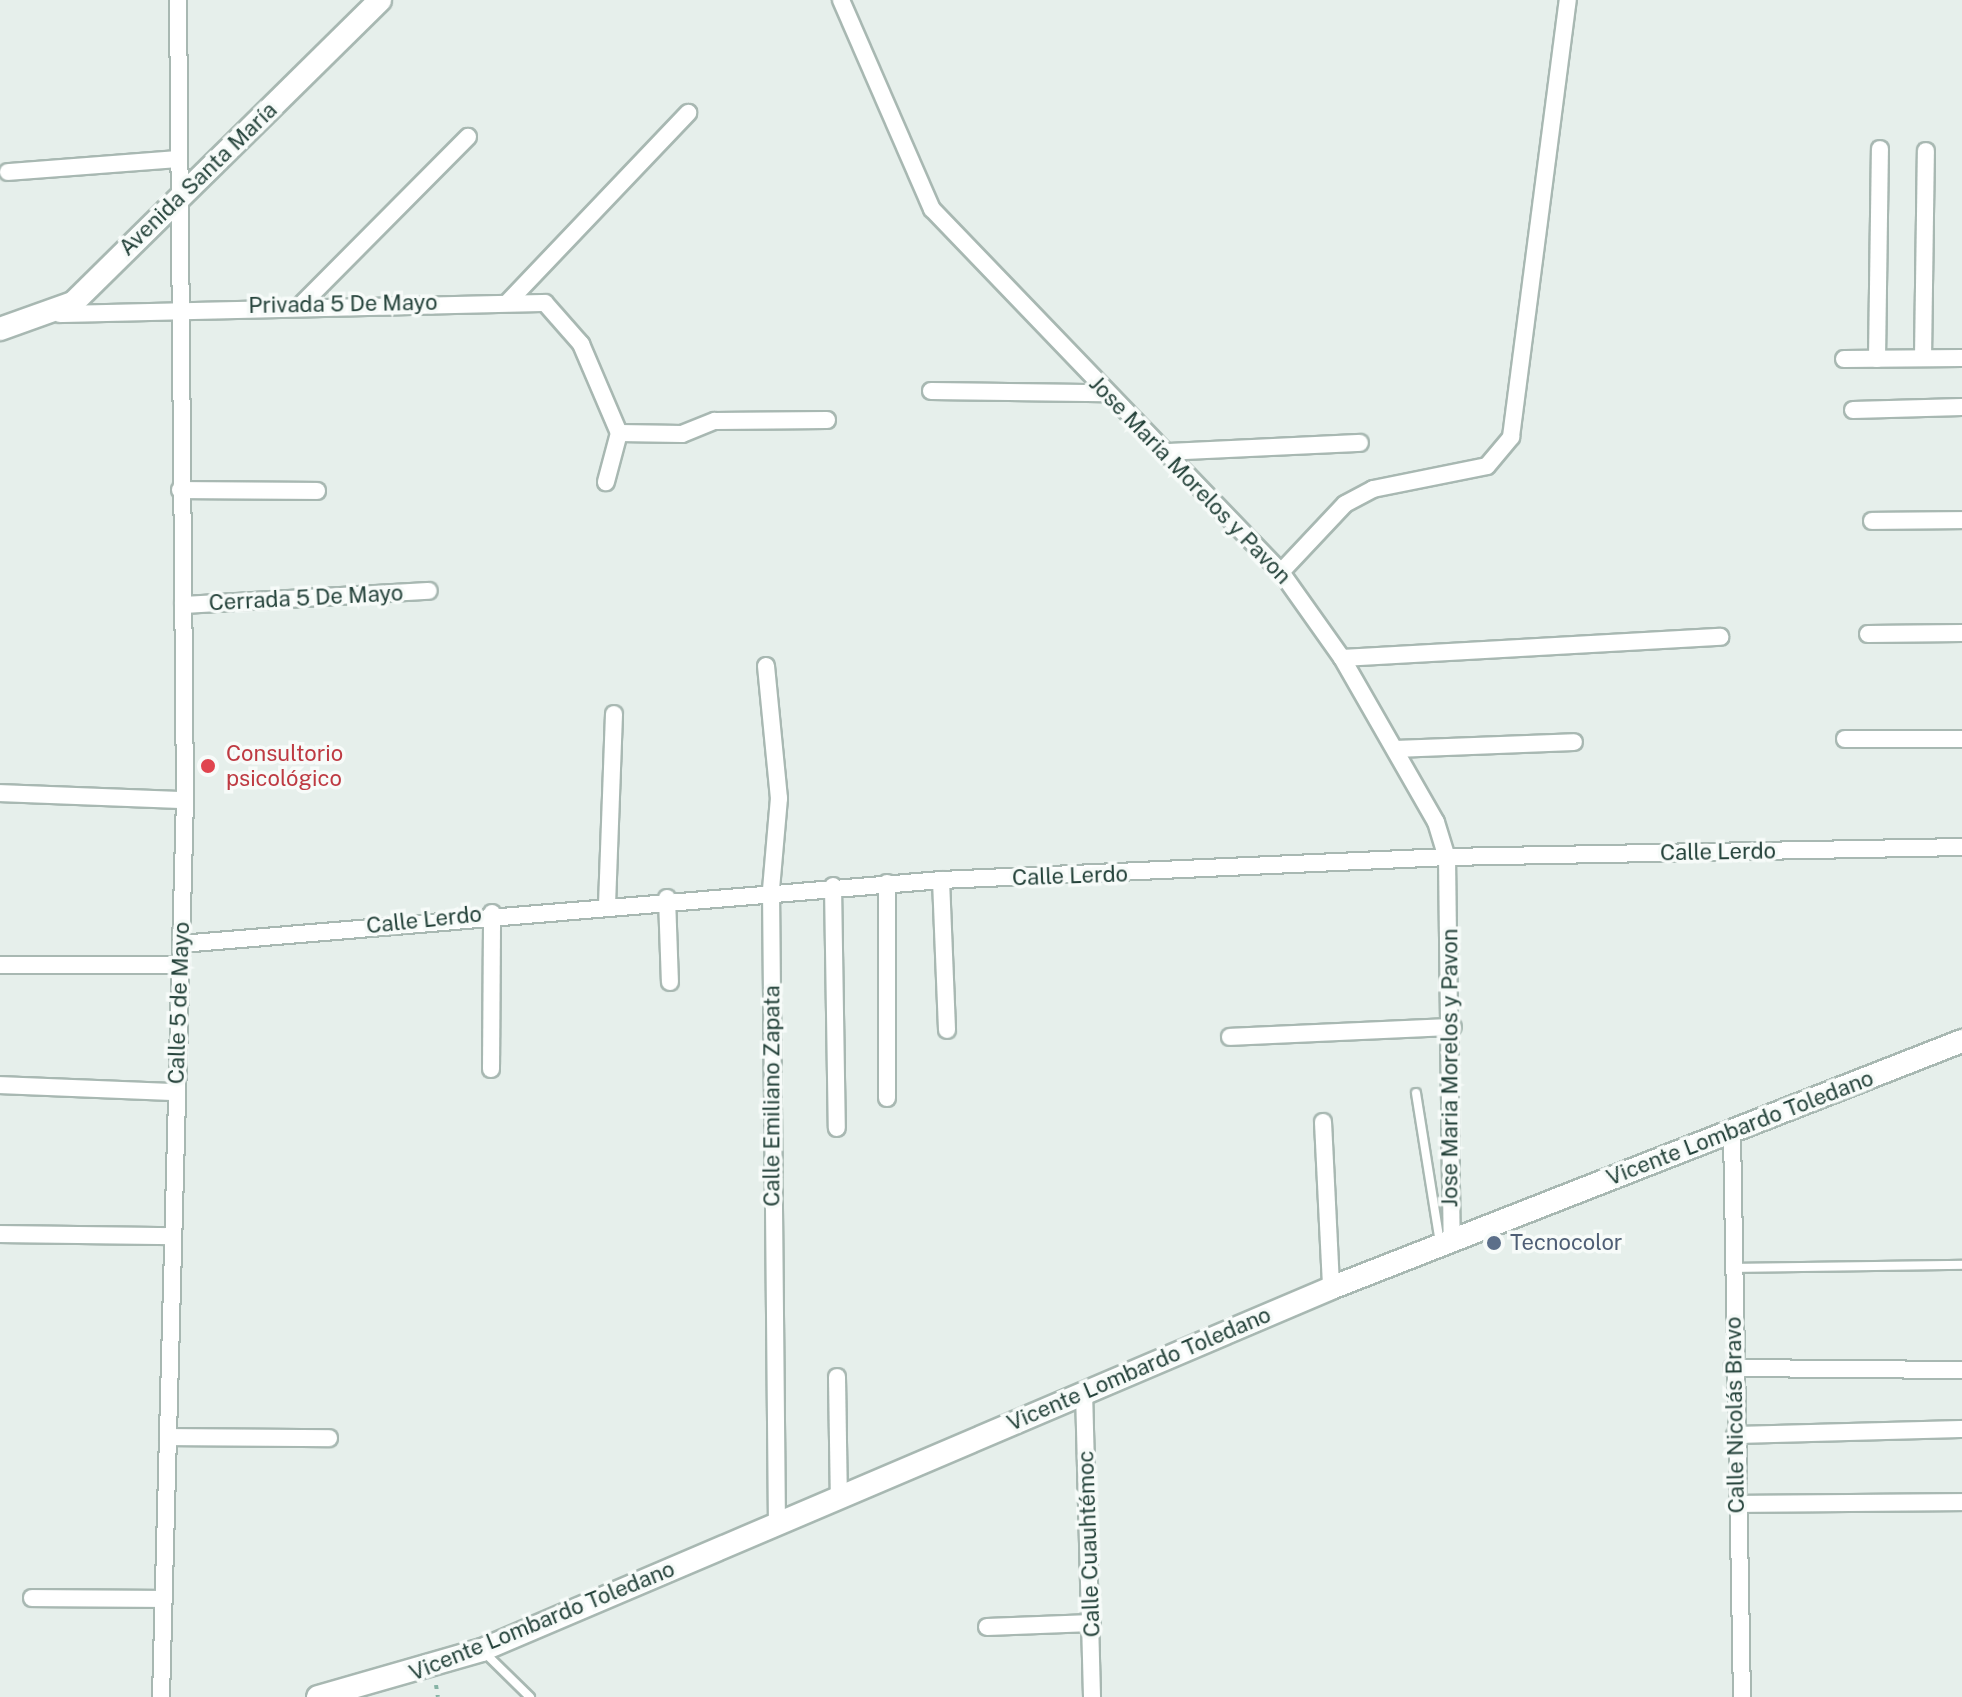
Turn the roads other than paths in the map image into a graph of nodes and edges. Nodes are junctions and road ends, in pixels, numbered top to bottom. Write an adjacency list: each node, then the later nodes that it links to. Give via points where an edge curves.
1 (178, 0): 9 (street, Calle 5 de Mayo)
2 (380, 0): 11 (main road, Avenida Santa María)
3 (841, 0): 22 (street, Jose Maria Morelos y Pavon, via 932,209)
4 (1568, 0): 34 (street, via 1526,363 1502,455 1487,466 1373,489 1323,523)
5 (688, 113): 12 (street)
6 (468, 137): 13 (street)
7 (1880, 149): 20 (street)
8 (1926, 151): 17 (street)
9 (177, 159): 10 (street); 11 (street, Calle 5 de Mayo)
10 (8, 172)
11 (178, 198): 14 (street, Calle 5 de Mayo); 15 (main road, Avenida Santa María)
12 (509, 301): 13 (street, Privada 5 De Mayo); 26 (street, Privada 5 De Mayo, via 545,303 562,316)
13 (301, 305): 14 (street, Privada 5 De Mayo)
14 (177, 308): 15 (street); 30 (street, Calle 5 de Mayo)
15 (60, 314): 16 (main road)
16 (0, 329)
17 (1923, 358): 18 (street); 20 (street)
18 (1962, 358)
19 (1844, 359): 20 (street)
20 (1877, 359)
21 (931, 391): 22 (street)
22 (1106, 393): 28 (street, Jose Maria Morelos y Pavon)
23 (1962, 407): 24 (street)
24 (1853, 410)
25 (827, 420): 26 (street, via 715,421 682,434)
26 (619, 433): 29 (street)
27 (1360, 443): 28 (street)
28 (1166, 452): 34 (street, Jose Maria Morelos y Pavon)
29 (606, 482)
30 (180, 490): 31 (street); 36 (street, Calle 5 de Mayo)
31 (317, 491)
32 (1962, 520): 33 (street)
33 (1872, 521)
34 (1281, 572): 40 (street, Jose Maria Morelos y Pavon)
35 (429, 591): 36 (street, Cerrada 5 De Mayo)
36 (183, 605): 48 (street, Calle 5 de Mayo)
37 (1962, 633): 38 (street)
38 (1868, 634)
39 (1720, 637): 40 (street)
40 (1342, 658): 46 (street, Jose Maria Morelos y Pavon)
41 (766, 666): 54 (street, Calle Emiliano Zapata, via 779,798)
42 (614, 714): 56 (street)
43 (1845, 739): 44 (street)
44 (1962, 739)
45 (1574, 742): 46 (street)
46 (1395, 749): 50 (street, Jose Maria Morelos y Pavon)
47 (0, 793): 48 (street)
48 (185, 800): 58 (street, Calle 5 de Mayo)
49 (1962, 847): 50 (street, Calle Lerdo)
50 (1447, 857): 51 (street, Calle Lerdo); 62 (street, Jose Maria Morelos y Pavon)
51 (941, 880): 52 (street, Calle Lerdo); 63 (street)
52 (887, 883): 53 (street, Calle Lerdo); 70 (street)
53 (833, 886): 54 (street, Calle Lerdo); 72 (street)
54 (771, 890): 55 (street, Calle Lerdo); 91 (street, Calle Emiliano Zapata)
55 (667, 898): 56 (street, Calle Lerdo); 61 (street)
56 (607, 905): 57 (street, Calle Lerdo)
57 (492, 913): 58 (street, Calle Lerdo); 66 (street)
58 (181, 944): 60 (street, Calle 5 de Mayo)
59 (0, 965): 60 (street)
60 (180, 965): 68 (street, Calle 5 de Mayo)
61 (670, 982)
62 (1453, 1027): 64 (street); 76 (street, Jose Maria Morelos y Pavon, via 1446,1113)
63 (947, 1030)
64 (1230, 1037)
65 (1962, 1041): 73 (main road, Vicente Lombardo Toledano)
66 (491, 1069)
67 (0, 1085): 68 (street)
68 (176, 1092): 75 (street, Calle 5 de Mayo)
69 (1416, 1093): 76 (lane)
70 (887, 1098)
71 (1323, 1122): 79 (street)
72 (837, 1128)
73 (1732, 1132): 76 (main road, Vicente Lombardo Toledano); 78 (street, Calle Nicolás Bravo)
74 (0, 1234): 75 (street)
75 (170, 1236): 86 (street, Calle 5 de Mayo)
76 (1446, 1242): 79 (main road, Vicente Lombardo Toledano)
77 (1962, 1265): 78 (lane)
78 (1732, 1268): 80 (street, Calle Nicolás Bravo)
79 (1331, 1288): 83 (main road, Vicente Lombardo Toledano)
80 (1732, 1368): 81 (street); 85 (street, Calle Nicolás Bravo)
81 (1962, 1370)
82 (837, 1377): 88 (street)
83 (1084, 1391): 88 (main road, Vicente Lombardo Toledano); 94 (street, Calle Cuauhtémoc)
84 (1962, 1429): 85 (street)
85 (1735, 1435): 90 (street, Calle Nicolás Bravo)
86 (168, 1437): 87 (street); 93 (street, Calle 5 de Mayo)
87 (329, 1438)
88 (839, 1500): 91 (main road, Vicente Lombardo Toledano)
89 (1962, 1502): 90 (street)
90 (1737, 1504): 101 (street, Calle Nicolás Bravo)
91 (777, 1526): 96 (main road, Vicente Lombardo Toledano)
92 (32, 1598): 93 (street)
93 (162, 1599): 97 (street, Calle 5 de Mayo)
94 (1092, 1623): 95 (street); 100 (street, Calle Cuauhtémoc)
95 (987, 1627)
96 (482, 1650): 98 (main road, Vicente Lombardo Toledano); 99 (lane)
97 (161, 1697)
98 (318, 1697)
99 (530, 1697)
100 (1092, 1697)
101 (1742, 1697)

